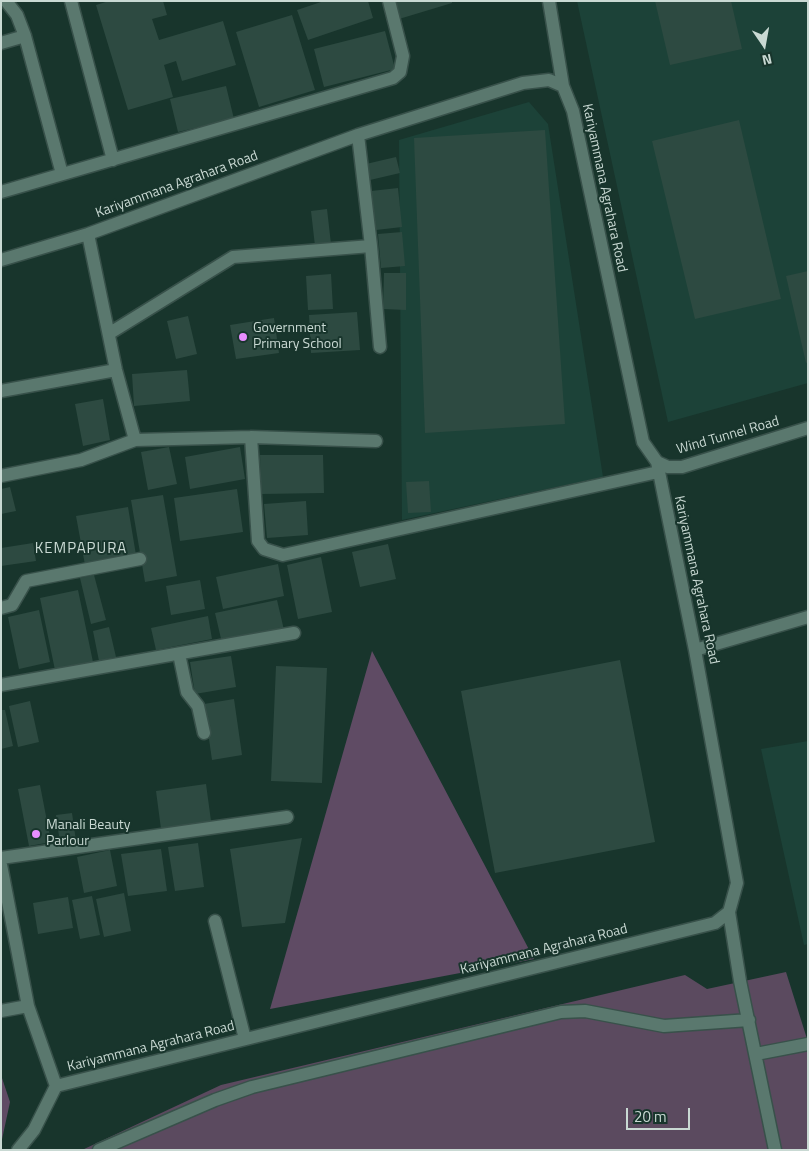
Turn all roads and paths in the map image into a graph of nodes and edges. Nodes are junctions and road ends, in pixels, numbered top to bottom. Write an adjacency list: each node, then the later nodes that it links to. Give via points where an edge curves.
1 (6, 1): 5 (street, via 17,15)
2 (71, 1): 9 (street)
3 (388, 1): 9 (street, via 403,56 400,72 393,78)
4 (549, 1): 7 (street)
5 (25, 36): 6 (street); 10 (street)
6 (1, 43)
7 (564, 86): 8 (street, Kariyammana Agrahara Road, via 549,80 523,83); 23 (street, Kariyammana Agrahara Road, via 573,111 643,442)
8 (358, 134): 12 (street, Kariyammana Agrahara Road); 13 (street)
9 (113, 160): 10 (street)
10 (62, 174): 11 (street)
11 (1, 192)
12 (88, 234): 14 (street, Kariyammana Agrahara Road); 15 (street)
13 (371, 246): 15 (street, via 234,257); 16 (street)
14 (1, 260)
15 (110, 333): 17 (street)
16 (380, 347)
17 (116, 370): 18 (street); 21 (street)
18 (1, 391)
19 (808, 428): 23 (street, Wind Tunnel Road, via 682,467)
20 (251, 437): 21 (street); 22 (street); 23 (street, via 258,541 264,549 283,555)
21 (135, 440): 24 (street, via 81,460)
22 (376, 441)
23 (658, 467): 29 (street, Kariyammana Agrahara Road)
24 (1, 476)
25 (140, 560): 26 (street, via 26,581 12,605)
26 (1, 608)
27 (808, 617): 29 (street)
28 (294, 633): 30 (street)
29 (695, 650): 36 (street, Kariyammana Agrahara Road, via 737,883)
30 (179, 654): 31 (street); 32 (street, via 187,692 198,706)
31 (1, 685)
32 (204, 733)
33 (287, 817): 34 (street)
34 (1, 858)
35 (1, 866): 39 (street)
36 (729, 912): 41 (street); 42 (street, Kariyammana Agrahara Road, via 715,923 682,932)
37 (214, 921): 42 (street)
38 (1, 1004): 39 (street)
39 (28, 1006): 40 (street); 45 (street)
40 (1, 1011)
41 (749, 1020): 44 (street); 47 (street, via 664,1026 585,1011 561,1012 252,1087)
42 (246, 1039): 45 (street, Kariyammana Agrahara Road)
43 (808, 1044): 44 (street)
44 (756, 1054): 48 (street)
45 (56, 1086): 46 (street, Kariyammana Agrahara Road, via 34,1130)
46 (18, 1150)
47 (99, 1150)
48 (775, 1150)

